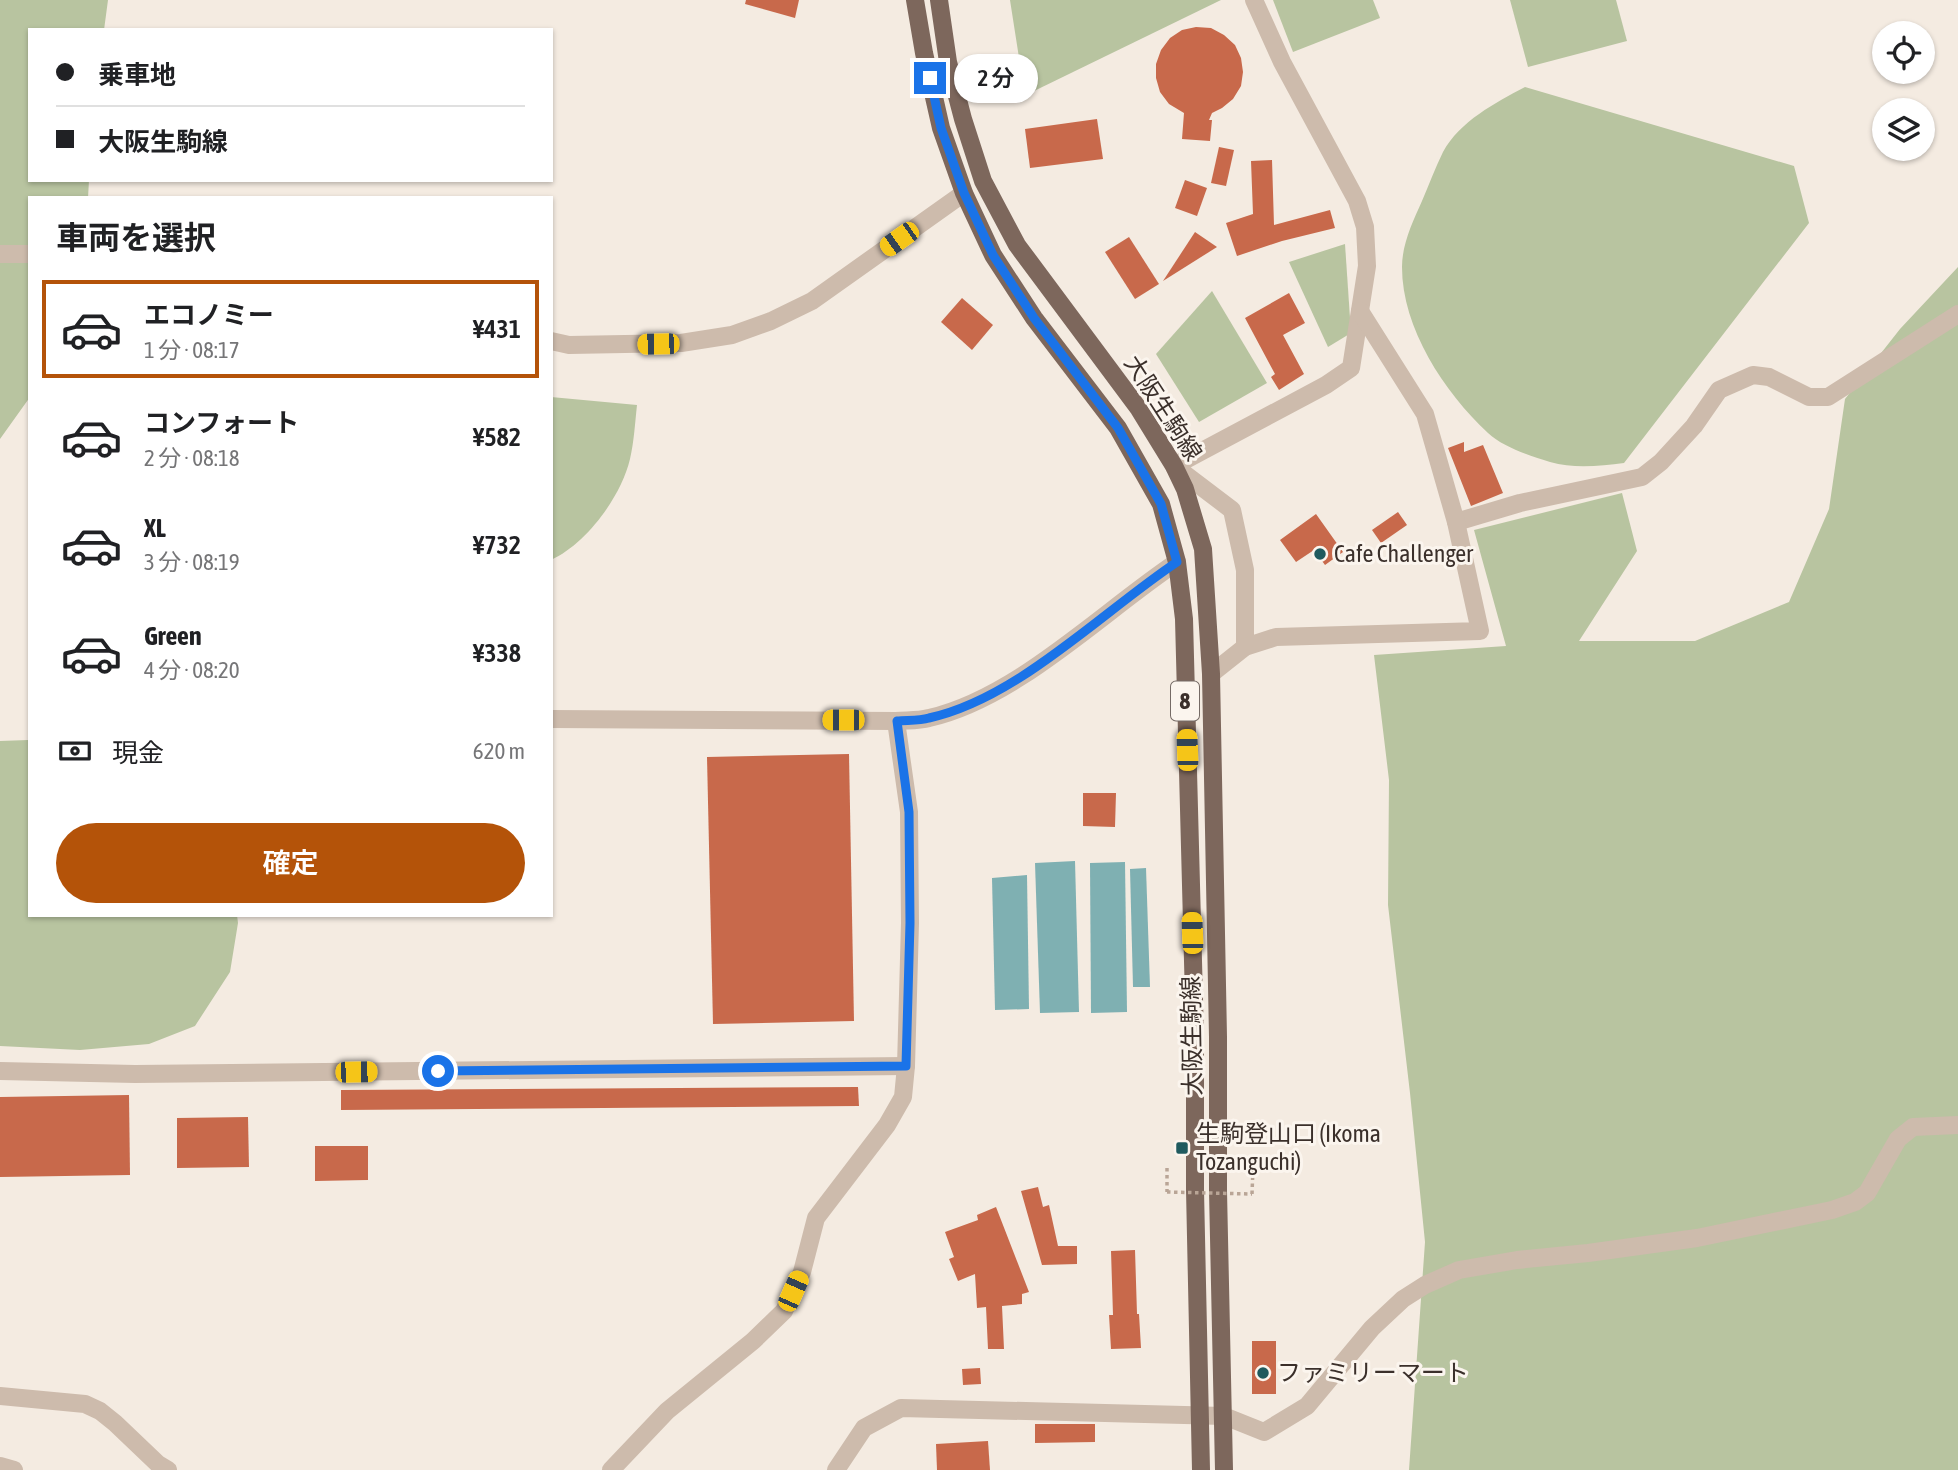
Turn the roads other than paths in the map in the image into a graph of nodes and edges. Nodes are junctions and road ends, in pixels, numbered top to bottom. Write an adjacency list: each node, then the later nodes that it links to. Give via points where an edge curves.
1 (915, 0): 4 (main road, 大阪生駒線 / 8, via 941,128)
2 (939, 0): 10 (main road, 大阪生駒線 / 8, via 948,62 984,181 1017,245 1139,409)
3 (1254, 0): 7 (street, via 1357,201 1365,227 1367,266)
4 (964, 193): 9 (street, via 812,301 771,321 732,335 681,343); 12 (main road, 大阪生駒線 / 8, via 993,255 1034,318 1118,428 1161,504)
5 (0, 254): 6 (street)
6 (28, 254)
7 (1360, 311): 10 (street, via 1352,368); 11 (street, via 1424,414)
8 (1958, 314): 11 (street, via 1828,397 1810,397 1769,377 1753,375 1719,390 1694,426 1642,477)
9 (553, 341)
10 (1174, 466): 13 (street, via 1231,510 1245,570); 14 (main road, 大阪生駒線 / 8, via 1203,549)
11 (1456, 522): 13 (street, via 1480,631 1276,637)
12 (1177, 562): 16 (street, via 1013,683 928,719); 21 (main road, 大阪生駒線 / 8, via 1184,619 1195,1037)
13 (1245, 647): 14 (street)
14 (1211, 674): 22 (main road, 大阪生駒線 / 8)
15 (553, 719): 16 (street)
16 (897, 721): 17 (street, via 909,812)
17 (906, 1066): 18 (street, via 135,1074); 26 (street, via 903,1097 887,1125 816,1218 802,1272 784,1311 667,1411)
18 (0, 1071)
19 (1958, 1125): 22 (street, via 1913,1127 1898,1139 1867,1193 1832,1210 1697,1238 1459,1270 1402,1299 1307,1406 1264,1432)
20 (0, 1396): 25 (street, via 85,1404 107,1417)
21 (1198, 1416): 22 (street); 27 (street, via 901,1408 864,1428); 28 (main road, 大阪生駒線 / 8)
22 (1224, 1416): 29 (main road, 大阪生駒線 / 8)
23 (0, 1466): 24 (street)
24 (14, 1470)
25 (168, 1470)
26 (611, 1470)
27 (836, 1470)
28 (1200, 1470)
29 (1224, 1470)

